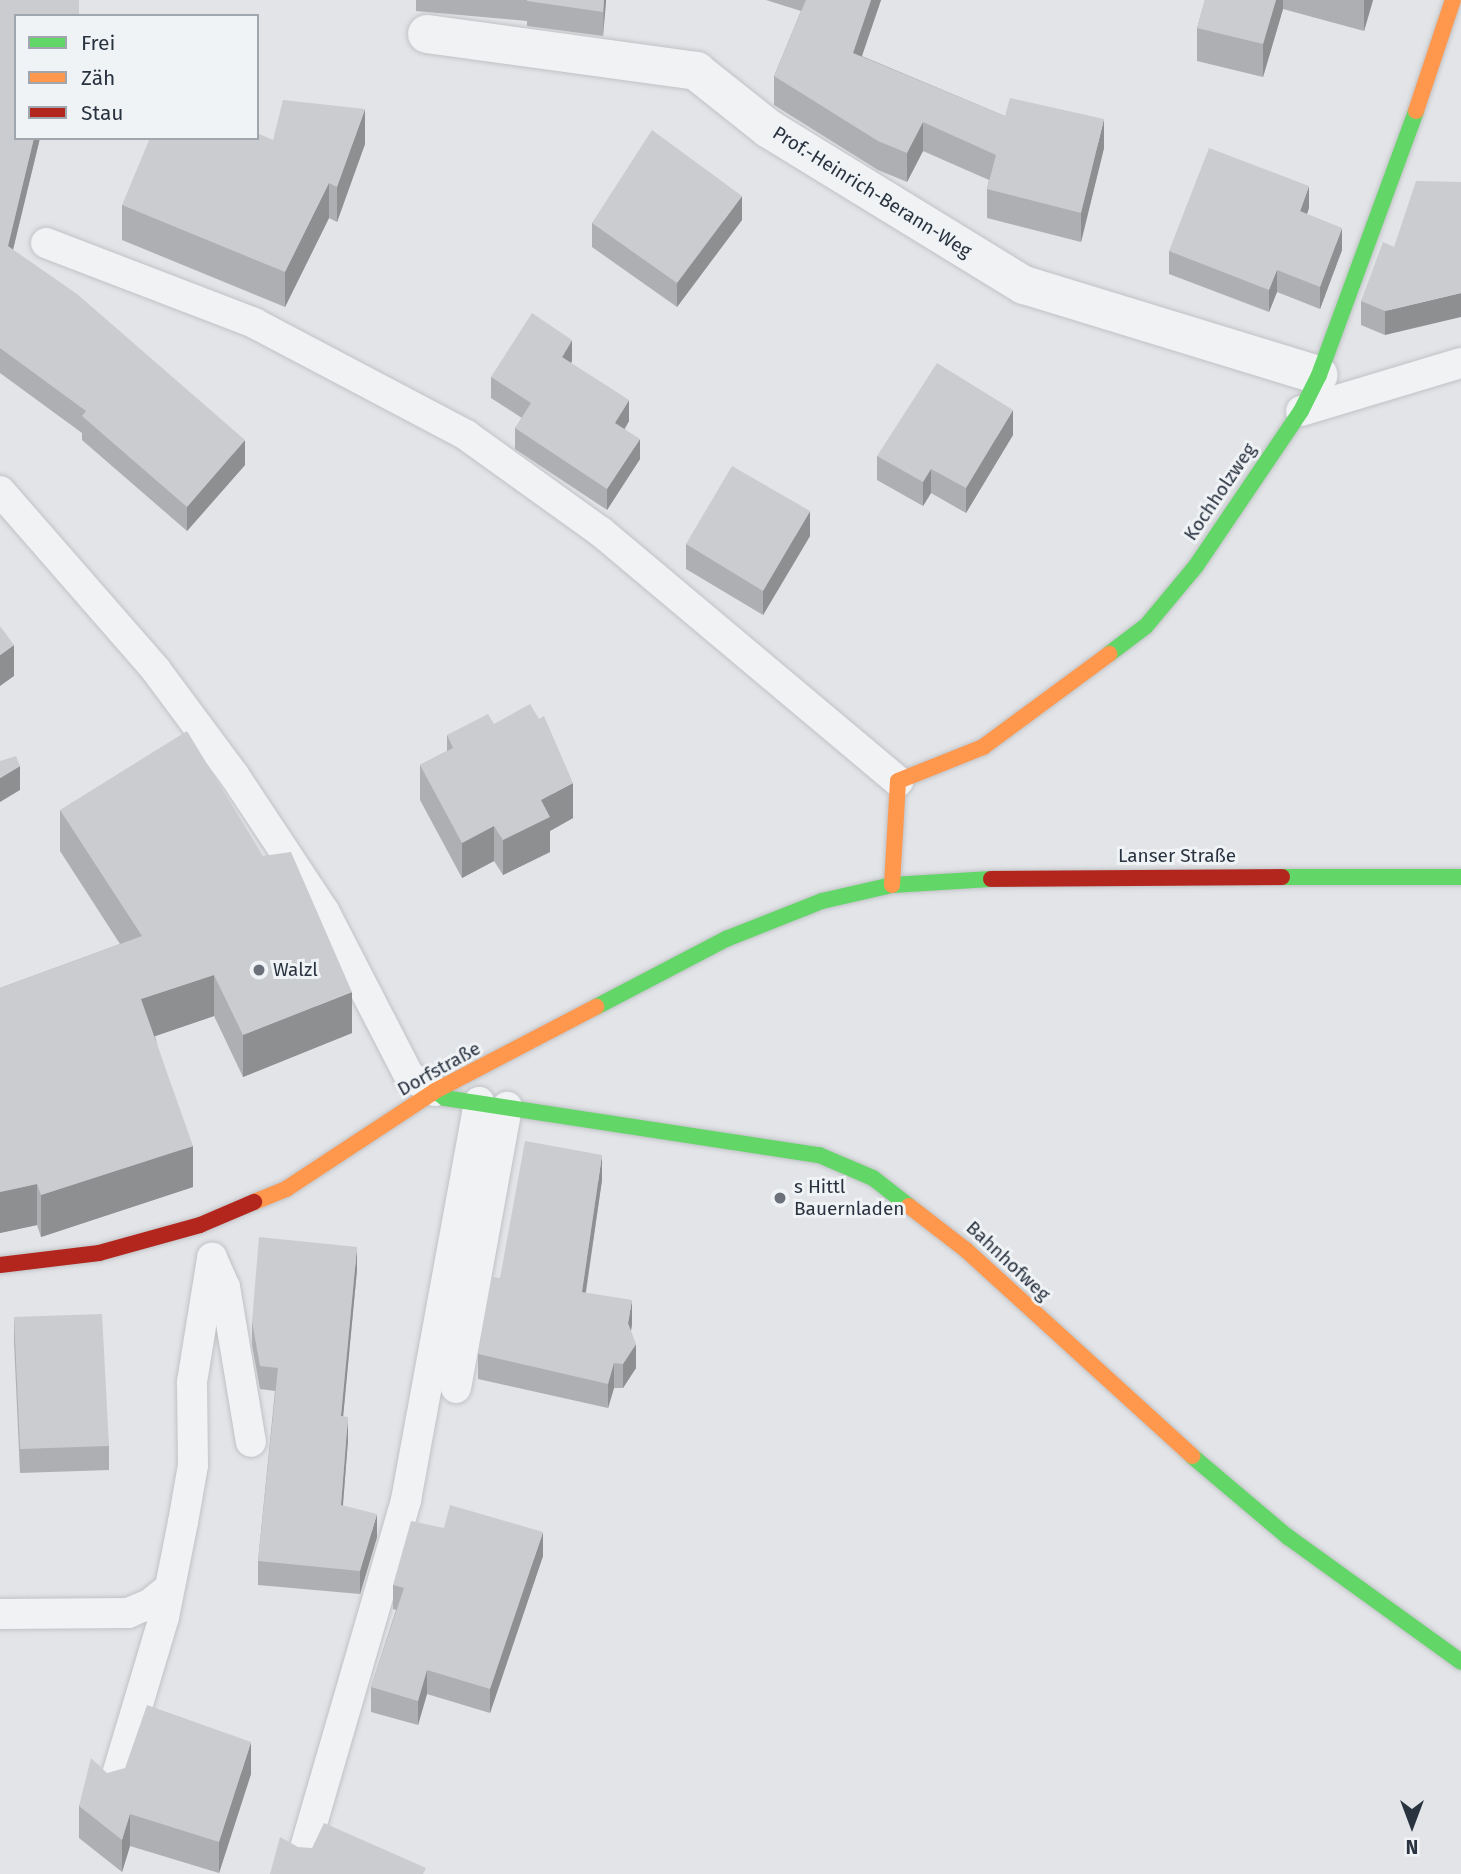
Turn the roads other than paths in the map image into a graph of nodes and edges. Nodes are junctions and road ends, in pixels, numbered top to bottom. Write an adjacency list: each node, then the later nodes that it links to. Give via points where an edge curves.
1 (1453, 0): 3 (street, Kochholzweg)
2 (427, 34): 6 (street, Prof.-Heinrich-Berann-Weg, via 696,71 769,129 1024,285)
3 (1450, 49): 6 (street, Kochholzweg)
4 (46, 243): 9 (lane, via 254,323 466,435 601,532)
5 (1461, 363): 7 (lane)
6 (1319, 375): 7 (street, Kochholzweg)
7 (1301, 411): 9 (street, Kochholzweg, via 1196,566 1146,626 983,747)
8 (0, 491): 12 (lane, via 156,670 234,775 324,911 409,1076)
9 (898, 781): 11 (street)
10 (1461, 877): 11 (street, Lanser Straße, via 1006,878)
11 (892, 885): 12 (street, Dorfstraße, via 822,901 726,939)
12 (435, 1091): 13 (street, Bahnhofweg, via 445,1098); 14 (street, Dorfstraße, via 286,1189)
13 (493, 1105): 17 (lane); 21 (street, Bahnhofweg, via 819,1155 873,1178 966,1250 1214,1475 1309,1553); 23 (lane, via 405,1500)
14 (201, 1225): 15 (lane); 16 (street, Dorfstraße, via 99,1252)
15 (212, 1258): 18 (lane, via 225,1287); 19 (lane, via 192,1382 193,1465)
16 (0, 1265)
17 (456, 1388)
18 (251, 1442)
19 (168, 1589): 20 (lane, via 152,1603 128,1613); 22 (lane, via 164,1617)
20 (0, 1614)
21 (1461, 1662)
22 (113, 1788)
23 (303, 1855)

